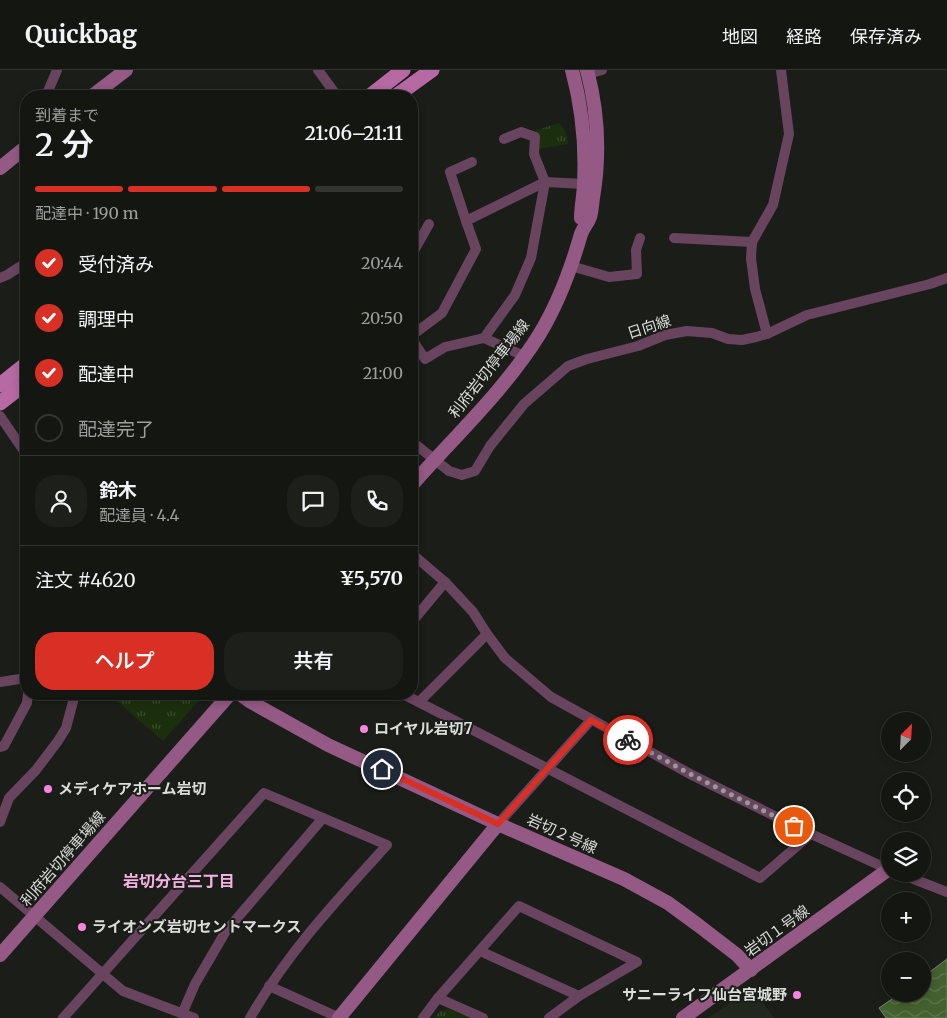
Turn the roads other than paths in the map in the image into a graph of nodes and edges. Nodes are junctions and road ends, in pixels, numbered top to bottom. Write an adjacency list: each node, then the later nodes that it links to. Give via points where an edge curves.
1 (57, 70): 10 (street)
2 (126, 70): 11 (street)
3 (318, 70): 12 (street)
4 (403, 70): 13 (main road)
5 (432, 70): 14 (main road)
6 (572, 70): 20 (street, 利府岩切停車場線, via 582,112)
7 (602, 70): 9 (street)
8 (781, 70): 26 (street, via 789,134 772,205)
9 (587, 72): 23 (street, 利府岩切停車場線, via 597,141 595,187 590,217)
10 (49, 90)
11 (100, 90)
12 (333, 90)
13 (378, 90)
14 (404, 90)
15 (504, 139): 19 (street, via 521,132 535,137 534,154)
16 (20, 152): 18 (street)
17 (472, 162): 21 (street, via 450,172)
18 (0, 168)
19 (545, 182): 20 (street); 21 (street); 34 (street, via 531,258 515,295)
20 (584, 184): 23 (street, 利府岩切停車場線)
21 (466, 221): 32 (street, via 476,249 442,313)
22 (429, 224): 27 (street)
23 (582, 231): 28 (street, 利府岩切停車場線)
24 (640, 238): 28 (street, via 636,250 637,274 609,278)
25 (674, 238): 26 (street)
26 (752, 242): 33 (street, via 752,273)
27 (418, 244)
28 (572, 266): 36 (street, 利府岩切停車場線, via 539,335)
29 (20, 267): 30 (street)
30 (0, 278)
31 (947, 278): 33 (street, 日向線, via 807,315)
32 (418, 332)
33 (767, 334): 44 (street, 日向線, via 742,340 687,331 586,359 568,366 524,404 490,446 475,471 462,475 449,471)
34 (484, 338): 35 (street, via 445,347 425,359); 36 (street)
35 (418, 348)
36 (524, 356): 44 (street, 利府岩切停車場線)
37 (20, 369): 38 (main road)
38 (0, 385)
39 (20, 387): 40 (main road)
40 (0, 403)
41 (0, 416): 42 (street)
42 (20, 445)
43 (418, 446): 44 (street, 日向線)
44 (434, 459): 45 (street, 利府岩切停車場線)
45 (418, 478)
46 (418, 559): 47 (street)
47 (446, 582): 48 (street); 49 (street, via 473,612)
48 (418, 615)
49 (487, 634): 57 (street); 58 (street, via 505,658 551,697)
50 (20, 679): 51 (street)
51 (0, 682)
52 (27, 700): 59 (street, via 4,746)
53 (73, 700): 62 (street, via 66,728 36,770 9,798)
54 (225, 700): 70 (street, 利府岩切停車場線)
55 (248, 700): 63 (street, 岩切２号線, via 328,745)
56 (415, 700): 57 (street)
57 (419, 702): 60 (street)
58 (591, 720): 60 (street); 64 (street)
59 (0, 747)
60 (548, 768): 63 (street); 64 (street, via 760,878)
61 (323, 818): 74 (street, via 264,793); 75 (street, via 387,845 313,927); 78 (street, via 226,931 195,984)
62 (0, 822)
63 (498, 824): 73 (street, 岩切２号線, via 624,879 668,903); 82 (street)
64 (811, 834): 65 (street)
65 (881, 866)
66 (881, 879): 73 (street, 岩切１号線)
67 (921, 882): 69 (street)
68 (0, 887): 70 (street)
69 (947, 892)
70 (34, 916): 72 (street, 利府岩切停車場線); 74 (street)
71 (480, 951): 76 (street); 76 (street, via 519,906 638,962); 77 (street)
72 (0, 955)
73 (752, 970): 86 (street, 岩切１号線)
74 (103, 974): 78 (street, via 124,991); 79 (street)
75 (269, 986): 81 (street); 82 (street)
76 (579, 996): 85 (street)
77 (438, 998): 83 (street); 84 (street)
78 (182, 1014): 80 (street)
79 (63, 1018)
80 (194, 1018)
81 (250, 1018)
82 (339, 1018)
83 (423, 1018)
84 (483, 1018)
85 (549, 1018)
86 (683, 1018)

